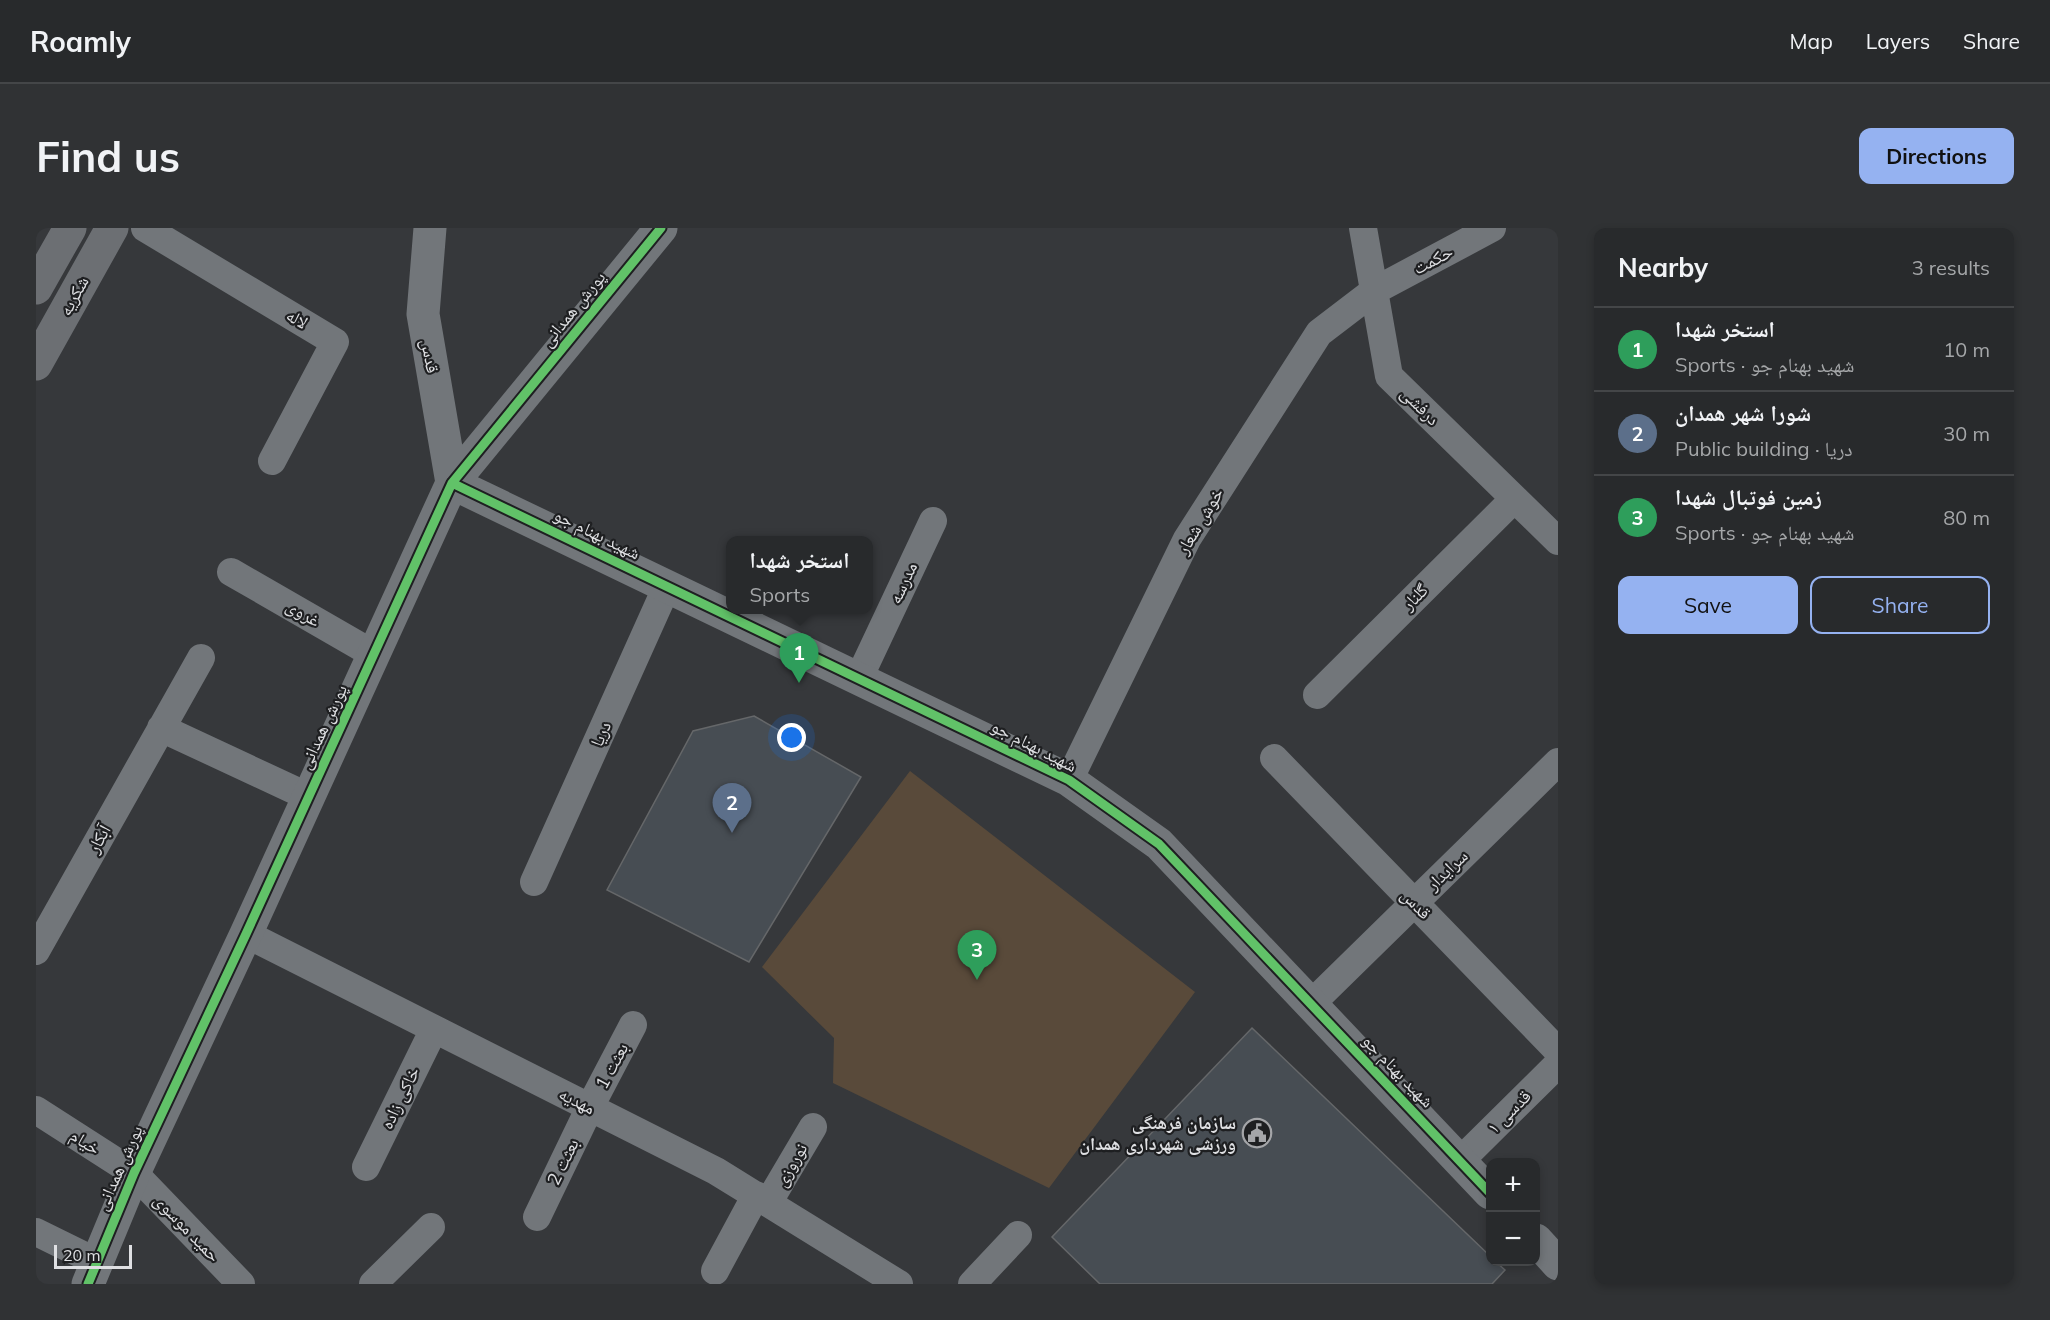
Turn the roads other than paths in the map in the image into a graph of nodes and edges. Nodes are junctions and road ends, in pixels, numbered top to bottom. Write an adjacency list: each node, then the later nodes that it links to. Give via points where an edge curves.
1 (70, 228): 8 (main road, شکریه)
2 (112, 228): 10 (main road, شکریه)
3 (145, 228): 11 (street, لاله, via 334,342)
4 (430, 228): 12 (street, قدس, via 423,314)
5 (661, 228): 12 (street, پورش همدانی)
6 (1363, 228): 9 (street, درفشی)
7 (1492, 228): 9 (street, حکمت)
8 (36, 288)
9 (1374, 291): 13 (street, درفشی, via 1389,376); 25 (street, خوش شعار, via 1319,333 1187,539)
10 (36, 364)
11 (272, 461)
12 (452, 483): 17 (street, شهید بهنام جو); 18 (street, پورش همدانی)
13 (1514, 499): 15 (street, درفشی); 21 (street, گلنار)
14 (933, 521): 20 (street, مدرسه)
15 (1558, 541)
16 (231, 572): 18 (street, غروی)
17 (667, 586): 20 (street, شهید بهنام جو); 27 (street, دریا)
18 (375, 655): 26 (street, پورش همدانی)
19 (201, 658): 22 (street, آبکار)
20 (859, 678): 25 (street, شهید بهنام جو)
21 (1317, 694)
22 (161, 728): 26 (street); 30 (street, آبکار)
23 (1274, 758): 28 (street, قدس)
24 (1558, 762): 28 (street, سرایدار)
25 (1069, 780): 31 (street, شهید بهنام جو, via 1159,844)
26 (309, 797): 29 (street, پورش همدانی)
27 (534, 882)
28 (1414, 902): 31 (street, سرایدار); 34 (street, قدس)
29 (246, 934): 33 (street, مهدیه); 41 (street, پورش همدانی)
30 (36, 951)
31 (1311, 1004): 39 (street, شهید بهنام جو)
32 (633, 1025): 36 (street, بعثت 1)
33 (434, 1029): 36 (street, مهدیه); 40 (street, خاکی زاده)
34 (1558, 1051)
35 (1558, 1064): 39 (street, قدسی ۱)
36 (590, 1107): 43 (street, مهدیه); 44 (street, بعثت 2)
37 (36, 1110): 41 (street, خیام)
38 (813, 1127): 43 (street, نوروزی)
39 (1460, 1161): 42 (street, شهید بهنام جو)
40 (366, 1167)
41 (134, 1173): 51 (street, پورش همدانی); 52 (street, حمید موسوی)
42 (1486, 1188)
43 (762, 1199): 50 (street, نوروزی); 54 (street, مهدیه)
44 (537, 1217)
45 (430, 1227): 53 (street)
46 (36, 1232): 51 (street)
47 (1018, 1235): 55 (street)
48 (1540, 1244): 49 (street)
49 (1558, 1264)
50 (715, 1271)
51 (93, 1273)
52 (241, 1284)
53 (374, 1284)
54 (900, 1284)
55 (972, 1284)

